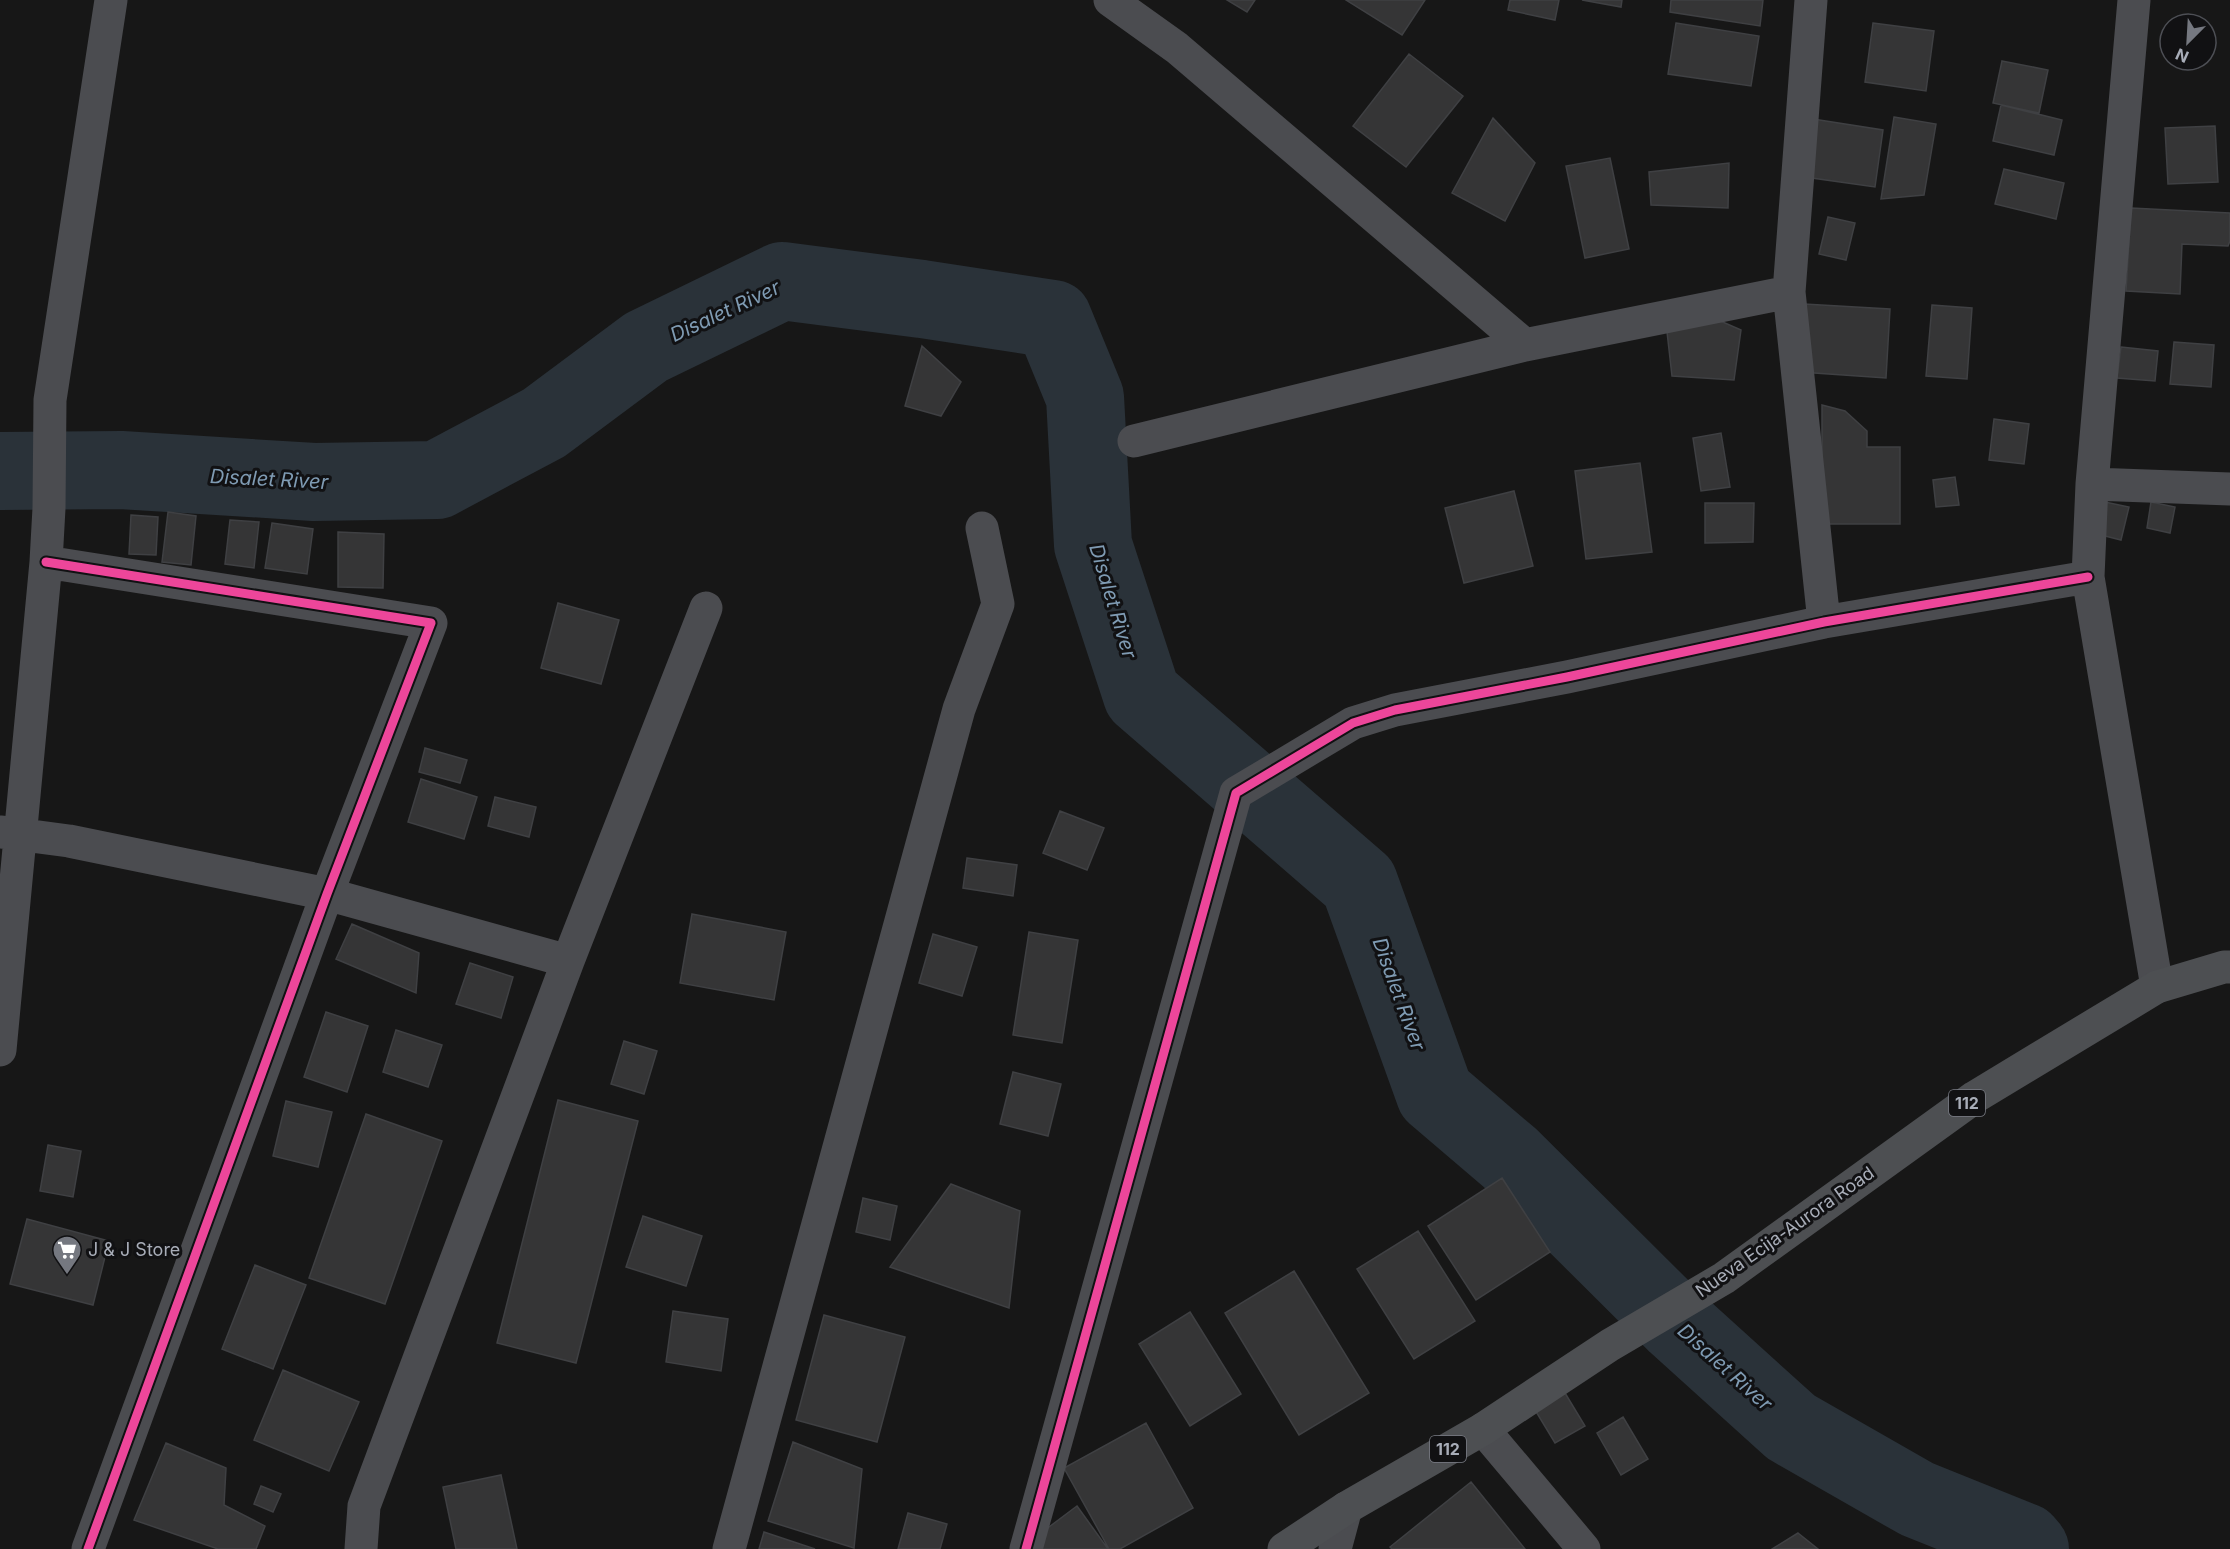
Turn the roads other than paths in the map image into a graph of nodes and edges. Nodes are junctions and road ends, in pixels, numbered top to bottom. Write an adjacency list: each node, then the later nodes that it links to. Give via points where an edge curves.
1 (111, 0): 11 (street, via 50,400)
2 (1110, 0): 6 (street, via 1177,48)
3 (1811, 0): 5 (street)
4 (2134, 0): 8 (street)
5 (1789, 291): 6 (street); 14 (street)
6 (1525, 345): 7 (street)
7 (1134, 441)
8 (2092, 484): 9 (street); 12 (street)
9 (2230, 489)
10 (982, 528): 26 (street, via 998,604 959,709)
11 (46, 562): 15 (street); 16 (street, via 431,623)
12 (2088, 577): 14 (street); 19 (street)
13 (706, 608): 17 (street)
14 (1824, 622): 27 (street, via 1395,710 1353,723 1236,793)
15 (11, 832): 16 (street); 20 (street)
16 (327, 894): 17 (street); 24 (street)
17 (568, 961): 25 (street, via 363,1506)
18 (2230, 967): 19 (main road, Nueva Ecija-Aurora Road / 112)
19 (2157, 987): 21 (main road, Nueva Ecija-Aurora Road / 112, via 1975,1097 1724,1278 1610,1345)
20 (0, 1050)
21 (1483, 1429): 22 (main road, Nueva Ecija-Aurora Road / 112); 23 (street)
22 (1346, 1508): 28 (main road, Nueva Ecija-Aurora Road / 112); 29 (street)
23 (1574, 1544)
24 (88, 1549)
25 (361, 1549)
26 (729, 1549)
27 (1026, 1549)
28 (1284, 1549)
29 (1335, 1549)

